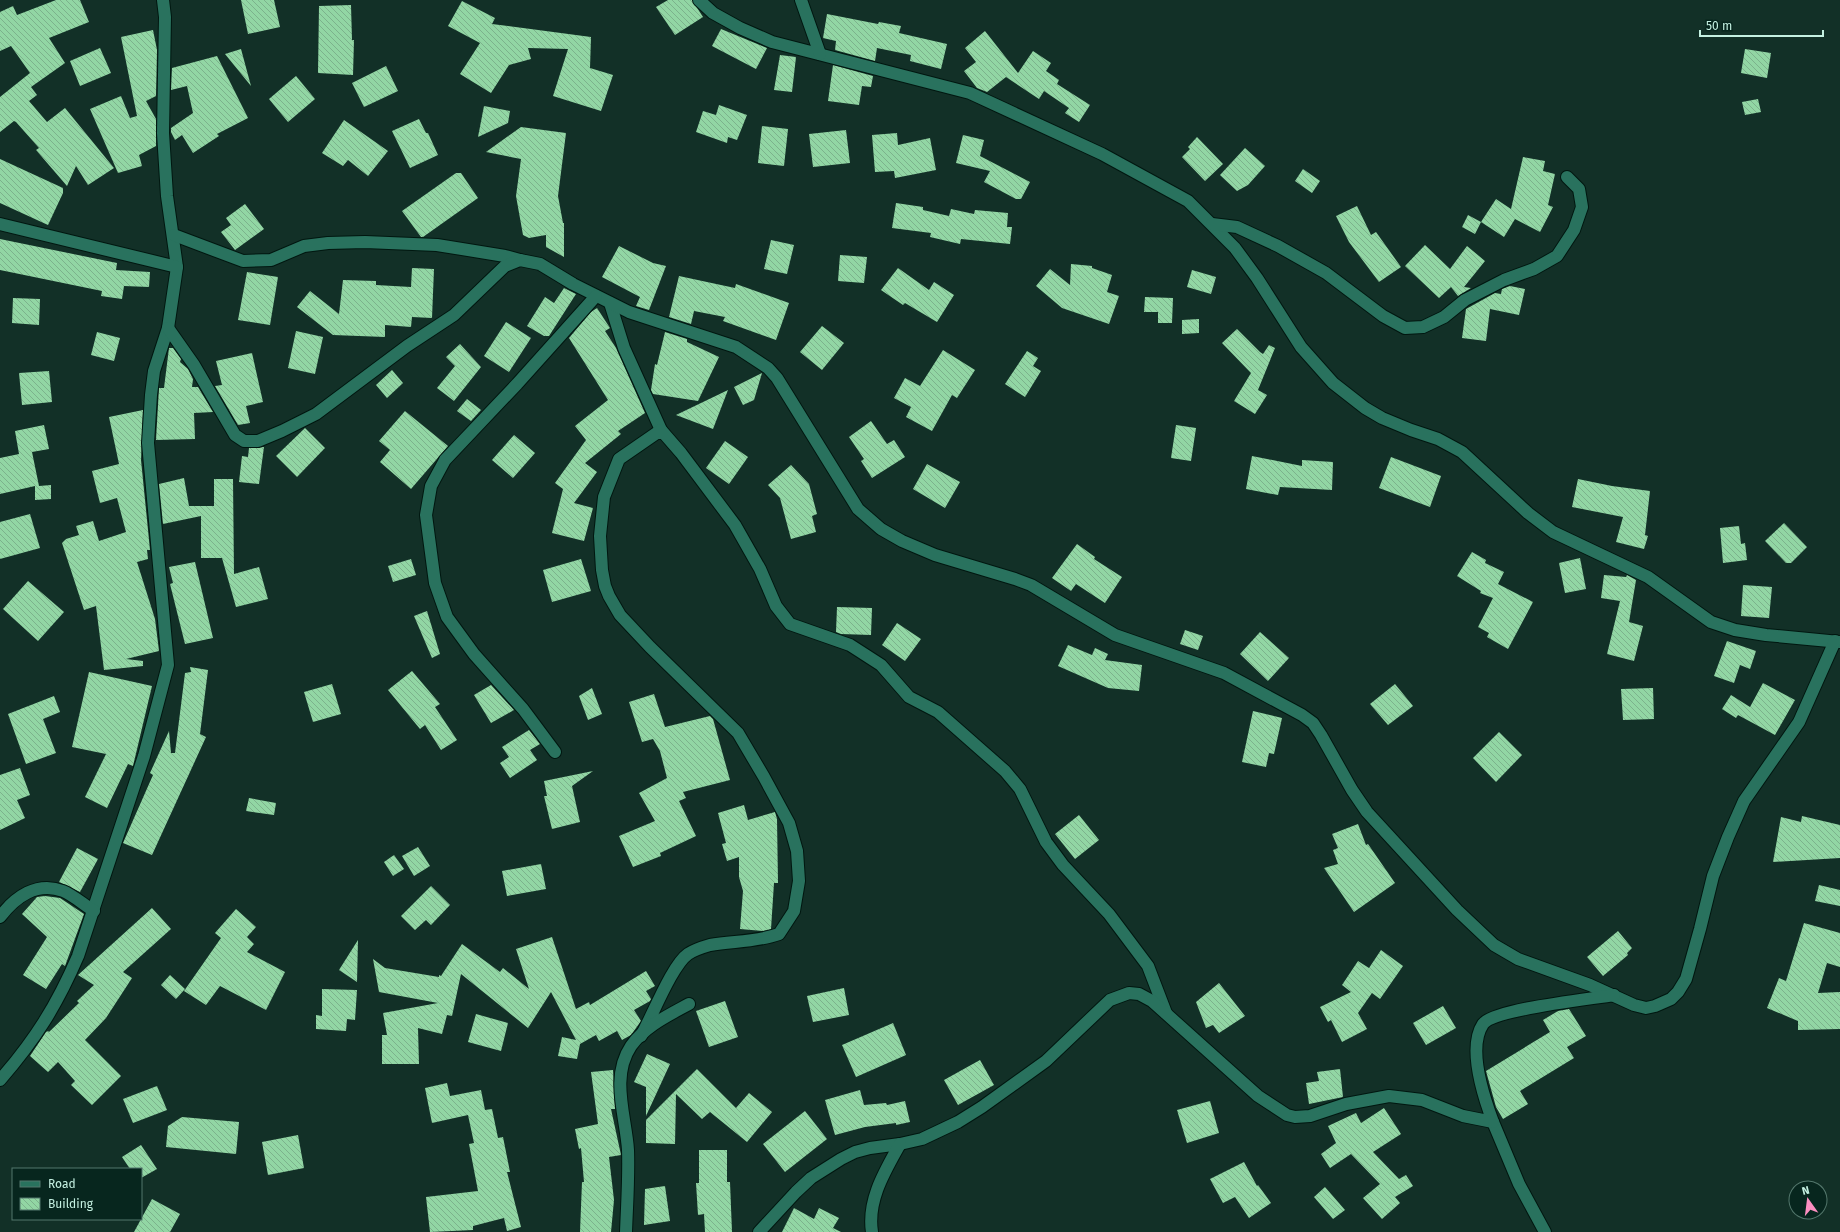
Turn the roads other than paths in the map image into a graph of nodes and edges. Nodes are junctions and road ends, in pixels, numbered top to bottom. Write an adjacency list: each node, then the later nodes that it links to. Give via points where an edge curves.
1 (162, 0): 8 (street, via 165,17 163,133 167,196)
2 (699, 0): 4 (street, via 713,13 740,28 772,42)
3 (801, 0): 4 (street)
4 (820, 54): 7 (street, via 970,93 1102,154 1188,201)
5 (1567, 177): 7 (street, via 1579,189 1582,207 1574,230 1557,256 1465,300 1444,317 1424,327 1405,328 1383,316 1326,273 1278,246 1237,227)
6 (0, 224): 10 (street)
7 (1212, 224): 15 (street, via 1240,254 1301,347 1332,383 1365,408 1462,452 1528,513 1553,532 1648,577 1711,622 1735,630 1766,635)
8 (174, 235): 9 (street, via 243,261 270,260 304,246 365,242 437,245); 10 (street)
9 (520, 260): 11 (street, via 540,264); 13 (street, via 505,266 454,315 407,346 316,414 258,441 244,441 235,435 194,365)
10 (177, 268): 13 (street)
11 (596, 296): 12 (street); 16 (street, via 445,460 431,486 426,515 435,583 447,617 474,654 523,709)
12 (610, 303): 14 (street, via 624,348); 19 (street, via 629,312 736,347 768,368 788,395 858,509 881,529 935,555 1031,585 1115,635 1224,673 1302,715 1313,723 1367,812 1457,910 1494,945 1518,959)
13 (168, 328): 17 (street, via 154,371 148,443 168,665 144,756)
14 (661, 430): 21 (street, via 735,525 760,569 776,606 790,624 850,645 881,665 909,697 938,712 1006,771 1020,789 1046,842 1109,914 1148,966); 22 (street, via 619,459 604,497 600,536 605,586 620,614 738,733 789,823 797,851 799,881 794,911 779,934 754,941 709,946 688,954 672,974)
15 (1837, 641): 19 (street, via 1799,722 1744,801 1713,876 1686,979 1678,992 1663,1003 1646,1008)
16 (555, 752)
17 (94, 911): 18 (street, via 63,891 42,887 19,896); 23 (street, via 78,956 57,1002 29,1046)
18 (0, 917)
19 (1614, 995): 24 (street, via 1503,1014 1487,1020 1480,1029 1478,1071 1484,1099)
20 (690, 1004): 22 (street, via 654,1024)
21 (1166, 1013): 24 (street, via 1258,1096 1287,1115 1310,1116 1346,1104 1389,1096 1422,1100 1463,1116); 25 (street, via 1139,994 1129,993 1110,1000 1046,1061 982,1107 940,1130)
22 (641, 1036): 26 (street, via 632,1045 622,1067 621,1097 628,1148 629,1191)
23 (0, 1080)
24 (1493, 1122): 29 (street, via 1519,1184)
25 (900, 1144): 27 (street, via 855,1152 828,1166 796,1192); 28 (street, via 876,1190 870,1219)
26 (626, 1232)
27 (759, 1232)
28 (872, 1232)
29 (1544, 1232)

